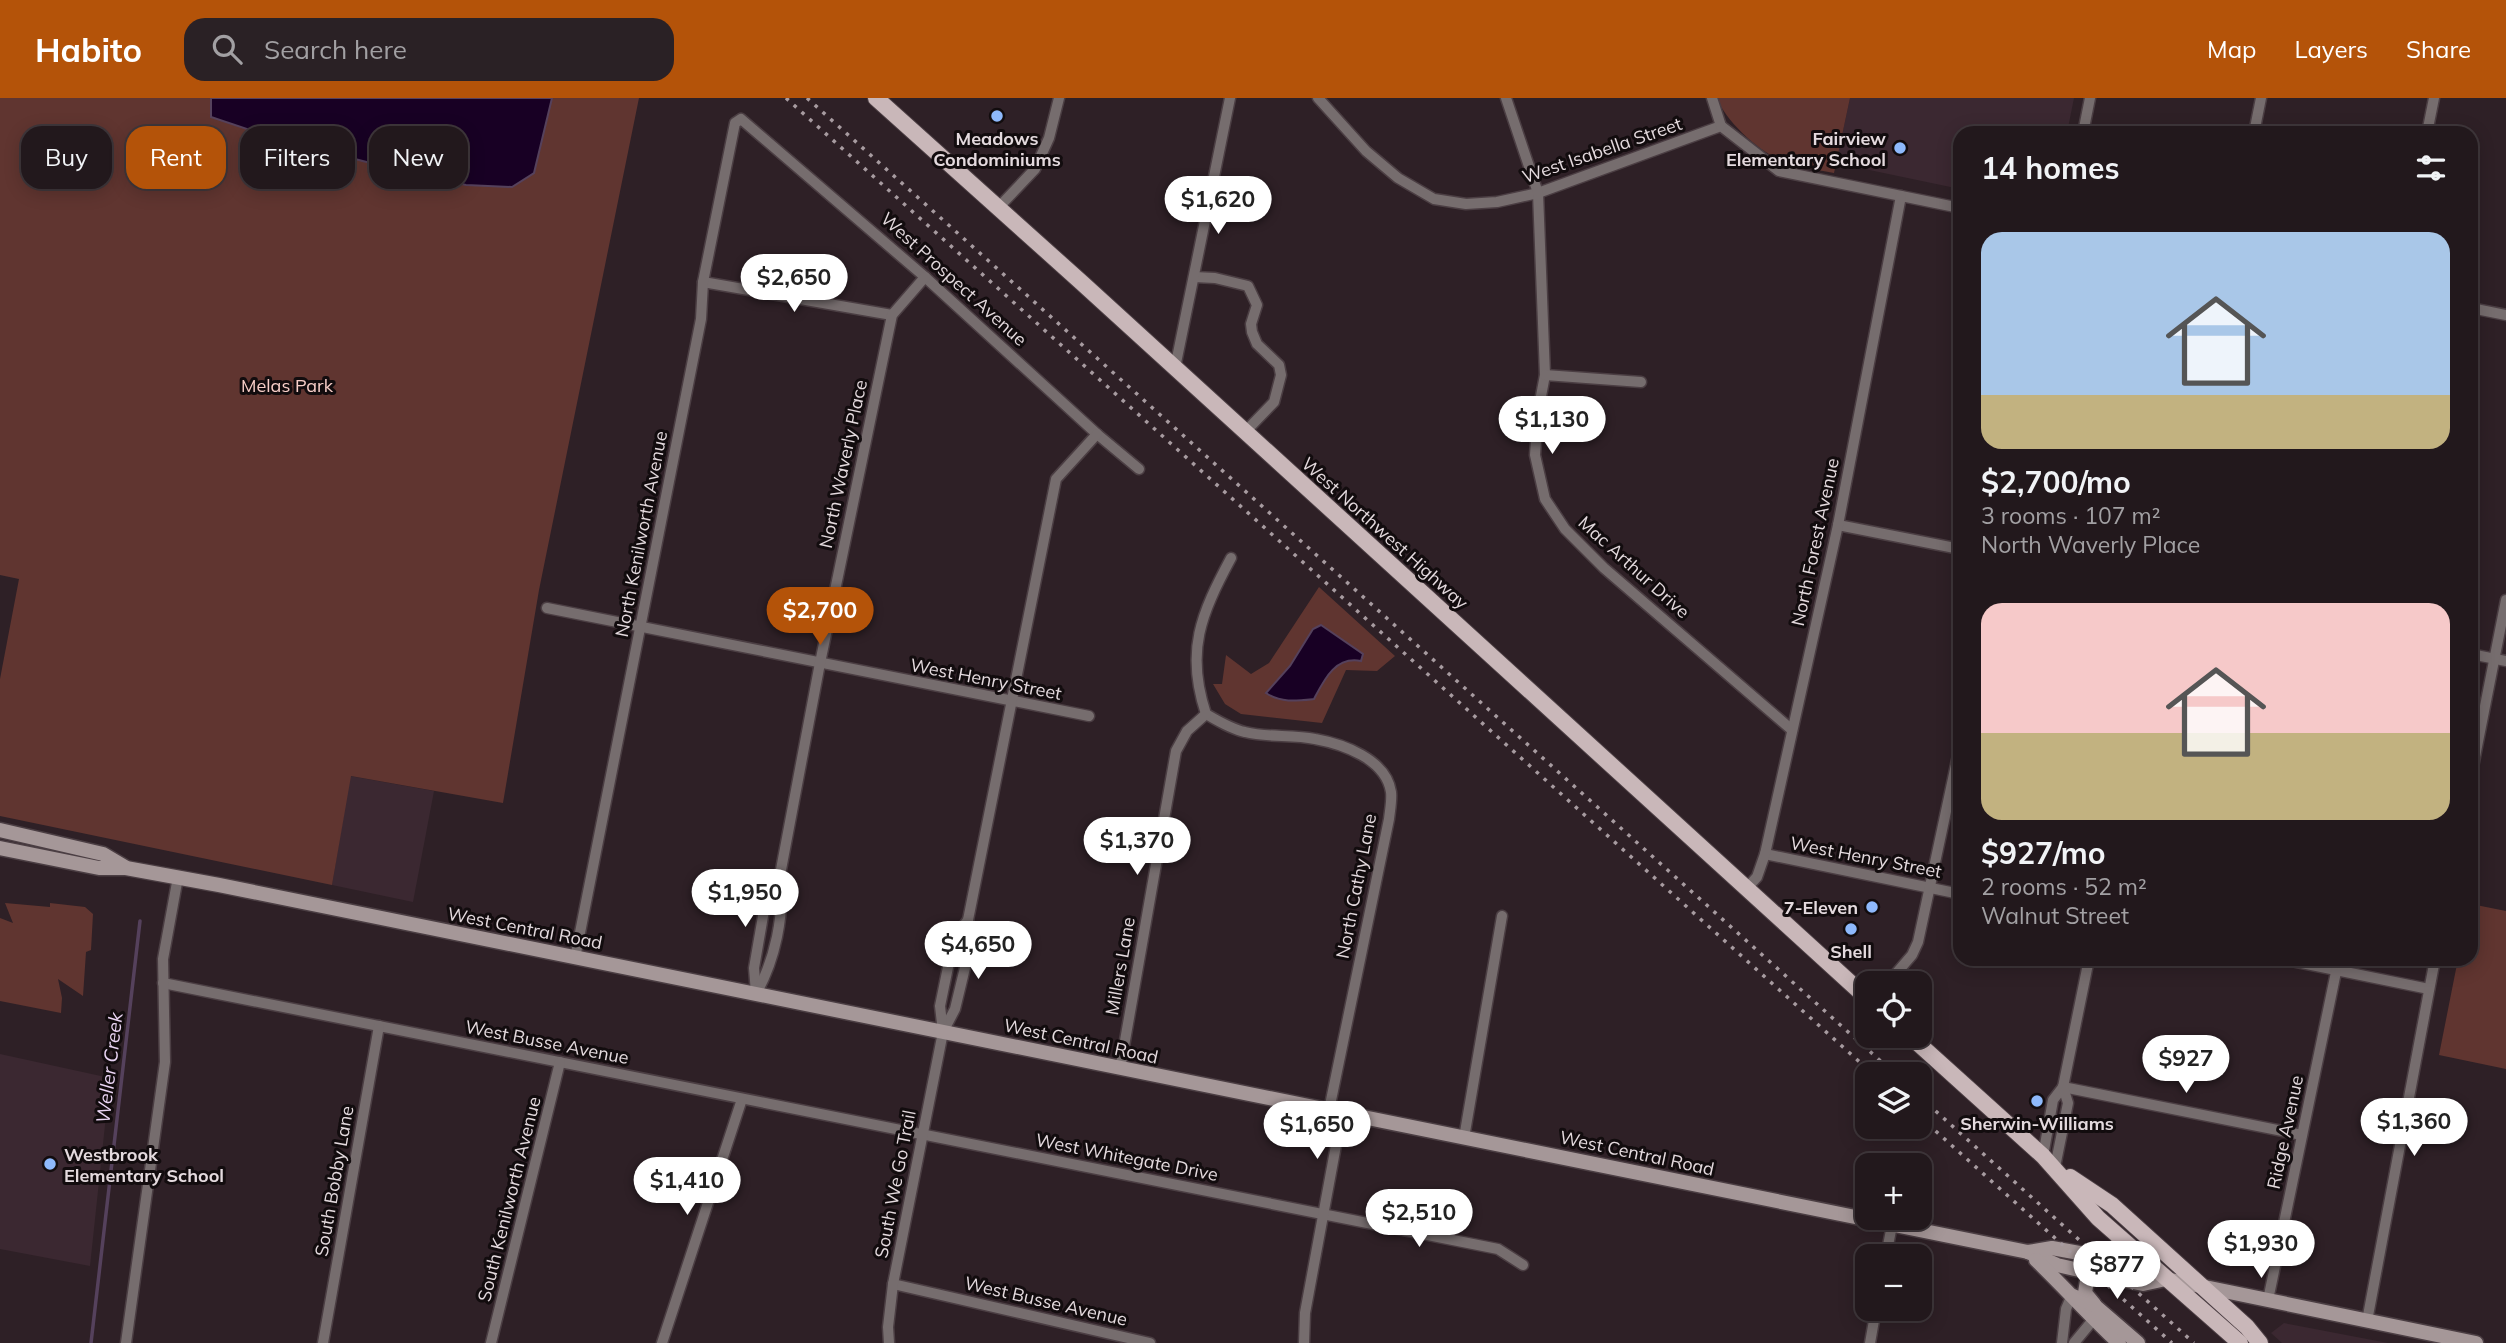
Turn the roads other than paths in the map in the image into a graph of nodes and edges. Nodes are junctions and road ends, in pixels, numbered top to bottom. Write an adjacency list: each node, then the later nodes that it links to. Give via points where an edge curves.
1 (876, 98): 18 (main road, West Northwest Highway)
2 (1059, 98): 18 (street, via 1035,169)
3 (1230, 98): 20 (street)
4 (1318, 98): 15 (street, West Isabella Street, via 1366,151 1398,178 1434,199 1466,204)
5 (1506, 98): 15 (street, Mac Arthur Drive)
6 (1712, 98): 11 (street)
7 (2090, 98): 12 (street)
8 (2262, 98): 13 (street)
9 (2434, 98): 14 (street)
10 (741, 119): 19 (street, West Prospect Avenue); 21 (street, North Kenilworth Avenue, via 735,123)
11 (1721, 126): 15 (street, West Isabella Street); 16 (street, via 1779,171)
12 (2084, 126)
13 (2256, 126)
14 (2428, 126)
15 (1538, 193): 26 (street, Mac Arthur Drive)
16 (1901, 196): 17 (street); 31 (street, North Forest Avenue)
17 (1953, 207)
18 (998, 208): 25 (main road, West Northwest Highway)
19 (925, 277): 24 (street, North Waverly Place); 29 (street, West Prospect Avenue)
20 (1194, 277): 25 (street); 28 (street, via 1248,286 1257,305 1252,332 1257,344 1279,366 1274,402)
21 (703, 282): 24 (street); 36 (street, North Kenilworth Avenue, via 701,319)
22 (2478, 309): 23 (street)
23 (2506, 315)
24 (892, 316): 39 (street, North Waverly Place)
25 (1175, 368): 28 (main road, West Northwest Highway)
26 (1545, 375): 27 (street); 43 (street, Mac Arthur Drive, via 1535,455 1545,499 1565,529)
27 (1641, 382)
28 (1245, 432): 52 (main road, West Northwest Highway)
29 (1097, 434): 30 (street, West Prospect Avenue); 40 (street, via 1056,480)
30 (1139, 469)
31 (1838, 525): 32 (street); 43 (street, North Forest Avenue)
32 (1953, 548)
33 (1231, 558): 41 (street, via 1200,628 1197,686)
34 (2506, 600): 38 (street)
35 (547, 608): 36 (street, West Henry Street)
36 (640, 626): 39 (street, West Henry Street); 56 (street, North Kenilworth Avenue)
37 (2478, 655): 38 (street)
38 (2500, 660): 44 (street)
39 (820, 663): 40 (street, West Henry Street); 65 (street, North Waverly Place, via 780,875 767,893 754,968)
40 (1010, 702): 42 (street, West Henry Street); 55 (street)
41 (1206, 714): 70 (street, Millers Lane, via 1187,730 1176,751); 73 (street, North Cathy Lane, via 1245,733 1336,744 1377,765 1391,792)
42 (1089, 716)
43 (1792, 730): 48 (street, North Forest Avenue)
44 (2478, 748)
45 (1953, 780): 51 (street)
46 (0, 830): 49 (main road, West Central Road, via 103,854)
47 (0, 848): 49 (main road, West Central Road, via 99,868)
48 (1765, 854): 51 (street, West Henry Street); 52 (street, North Forest Avenue, via 1757,877)
49 (126, 868): 50 (main road, West Central Road)
50 (178, 877): 56 (main road, West Central Road); 62 (street)
51 (1931, 888): 53 (street, West Henry Street); 60 (street, via 1916,949)
52 (1746, 889): 63 (main road, West Northwest Highway)
53 (1953, 893)
54 (1502, 916): 76 (street)
55 (968, 920): 67 (street, via 970,947 955,1009); 67 (street, via 954,938 940,1006)
56 (575, 958): 65 (main road, West Central Road)
57 (2088, 966): 71 (street)
58 (2311, 966): 61 (street)
59 (2434, 966): 64 (street)
60 (1898, 971)
61 (2336, 972): 64 (street); 74 (street, Ridge Avenue)
62 (163, 983): 66 (street, West Busse Avenue); 97 (street, via 165,1062)
63 (1855, 987)
64 (2429, 989): 94 (street)
65 (756, 994): 67 (main road, West Central Road)
66 (379, 1026): 69 (street, West Busse Avenue); 98 (street, South Bobby Lane)
67 (943, 1032): 70 (main road, West Central Road); 75 (street, South We Go Trail)
68 (1923, 1048): 77 (main road)
69 (560, 1062): 72 (street, West Busse Avenue); 99 (street, South Kenilworth Avenue)
70 (1120, 1069): 73 (main road, West Central Road)
71 (2063, 1087): 74 (street); 77 (street, via 2067,1103)
72 (742, 1099): 75 (street, West Busse Avenue); 100 (street)
73 (1335, 1112): 76 (main road, West Central Road); 78 (street, North Cathy Lane)
74 (2302, 1135): 90 (street, Ridge Avenue)
75 (923, 1136): 78 (street, West Whitegate Drive); 87 (street, South We Go Trail)
76 (1464, 1138): 79 (main road, West Central Road)
77 (2049, 1161): 81 (main road); 88 (main road, via 2112,1205)
78 (1323, 1214): 84 (street, West Whitegate Drive, via 1498,1249); 102 (street, North Cathy Lane)
79 (1855, 1217)
80 (1917, 1230): 82 (main road, West Central Road)
81 (2120, 1238): 83 (main road, via 2119,1251); 86 (main road)
82 (2028, 1252): 83 (main road, West Central Road, via 2052,1248); 85 (main road, West Central Road); 89 (main road)
83 (2107, 1258): 86 (main road, West Central Road, via 2139,1264)
84 (1523, 1265)
85 (2092, 1273): 86 (main road, West Central Road, via 2143,1284); 91 (main road, via 2085,1293)
86 (2166, 1279): 88 (main road, West Central Road); 108 (main road)
87 (893, 1284): 95 (street, West Busse Avenue); 101 (street, South We Go Trail)
88 (2201, 1286): 90 (main road, West Central Road); 109 (main road)
89 (2072, 1295): 91 (main road); 92 (main road); 104 (street)
90 (2268, 1300): 94 (main road, West Central Road)
91 (2094, 1304): 107 (main road)
92 (2093, 1320): 105 (street); 106 (main road)
93 (1874, 1321): 103 (street)
94 (2367, 1321): 96 (main road, West Central Road)
95 (1144, 1342)
96 (2467, 1342)
97 (126, 1343)
98 (323, 1343)
99 (491, 1343)
100 (662, 1343)
101 (889, 1343)
102 (1304, 1343)
103 (1870, 1343)
104 (2062, 1343)
105 (2074, 1343)
106 (2119, 1343)
107 (2138, 1343)
108 (2240, 1343)
109 (2260, 1343)

